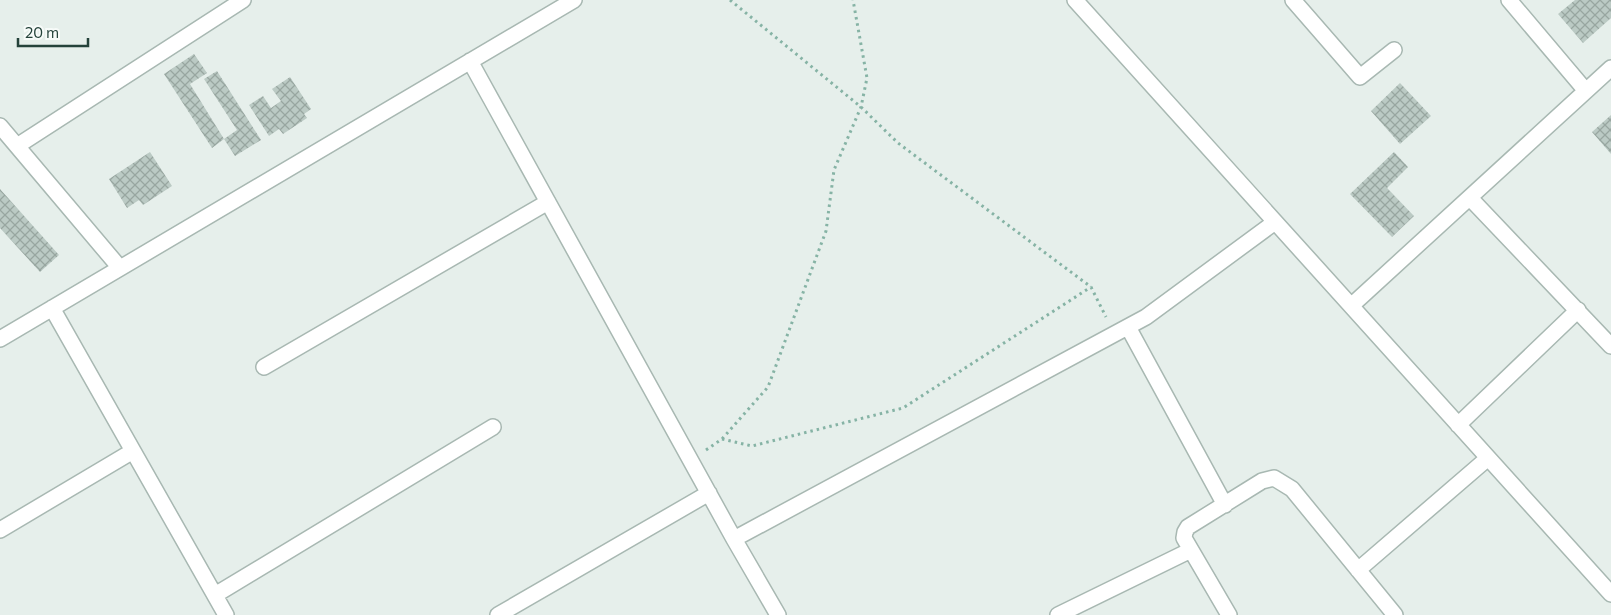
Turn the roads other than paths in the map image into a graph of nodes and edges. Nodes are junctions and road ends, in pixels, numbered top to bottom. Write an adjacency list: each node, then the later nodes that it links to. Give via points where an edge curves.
1 (243, 0): 11 (street)
2 (574, 0): 7 (street)
3 (1075, 0): 14 (street)
4 (1293, 0): 6 (street, via 1360,78)
5 (1509, 0): 9 (street)
6 (1394, 50)
7 (470, 61): 13 (street); 15 (street)
8 (1611, 68): 9 (street)
9 (1586, 91): 12 (street)
10 (0, 126): 11 (street)
11 (17, 146): 15 (street)
12 (1470, 198): 16 (street); 18 (street)
13 (548, 202): 22 (street); 27 (street)
14 (1275, 222): 16 (street); 19 (street, via 1146,317)
15 (120, 268): 17 (street)
16 (1351, 306): 23 (street)
17 (52, 308): 20 (street); 25 (street)
18 (1578, 310): 21 (street); 23 (street)
19 (1121, 330): 28 (street); 30 (street)
20 (0, 339)
21 (1611, 346)
22 (264, 367)
23 (1458, 425): 26 (street)
24 (493, 427): 34 (street)
25 (133, 451): 29 (street); 34 (street)
26 (1488, 458): 32 (street); 33 (street)
27 (709, 493): 30 (street); 36 (street)
28 (1225, 504): 31 (street, via 1188,527 1184,538); 32 (street, via 1274,478 1292,489)
29 (0, 530)
30 (734, 539): 37 (street)
31 (1191, 550): 38 (street); 39 (street)
32 (1358, 570): 40 (street)
33 (1611, 594)
34 (215, 595): 35 (street)
35 (226, 615)
36 (498, 615)
37 (778, 615)
38 (1058, 615)
39 (1229, 615)
40 (1395, 615)

